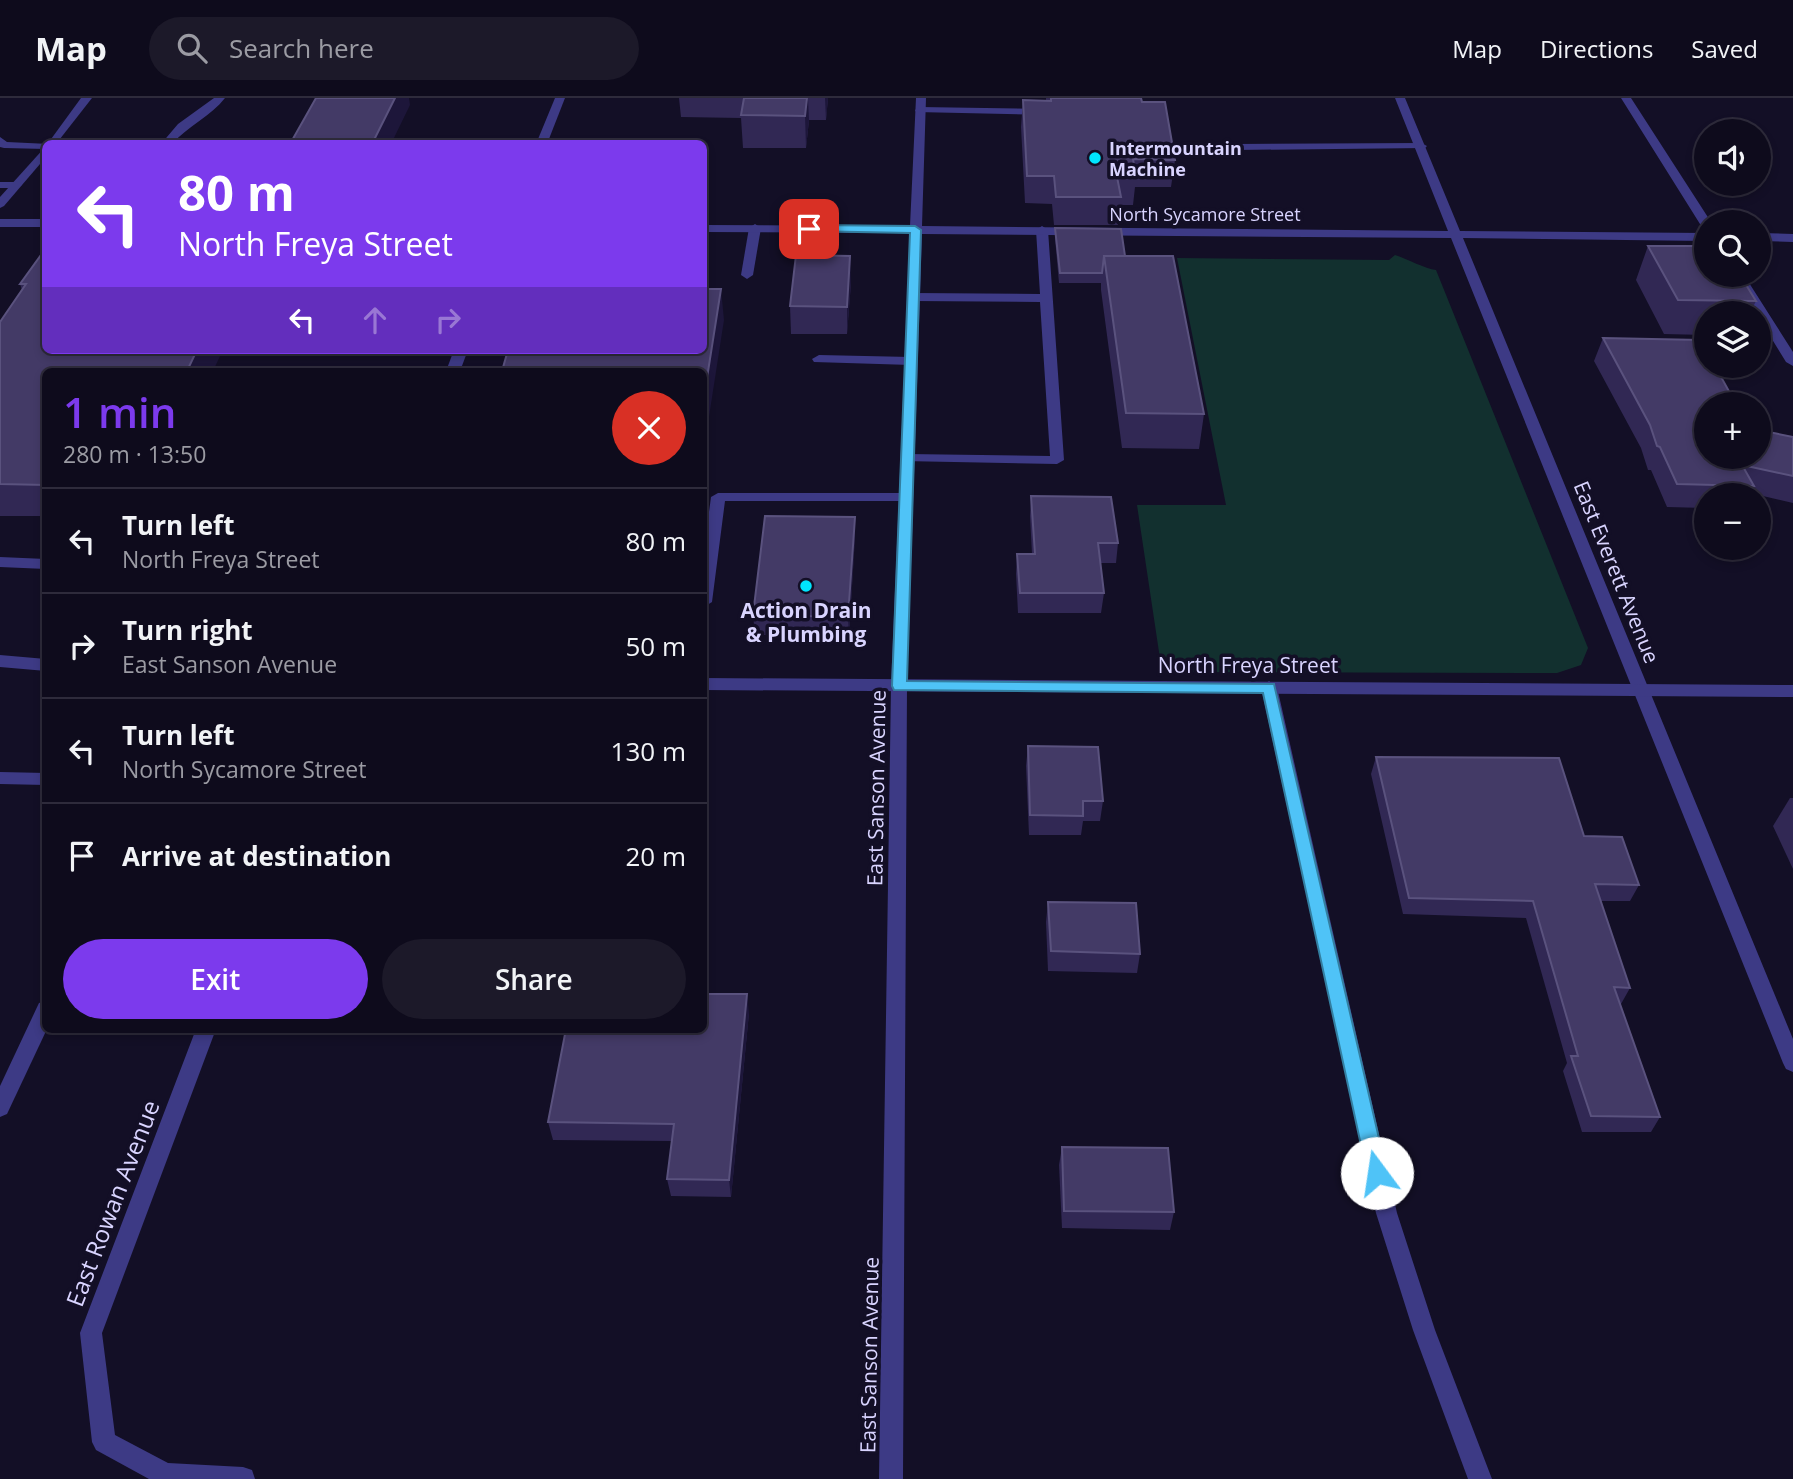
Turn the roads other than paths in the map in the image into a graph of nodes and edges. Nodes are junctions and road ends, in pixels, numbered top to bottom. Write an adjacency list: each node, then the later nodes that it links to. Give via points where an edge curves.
1 (87, 98): 9 (street)
2 (220, 98): 10 (street)
3 (560, 98): 11 (street)
4 (1400, 98): 13 (street, East Everett Avenue)
5 (1626, 98): 19 (street)
6 (920, 104): 7 (street); 24 (street, East Sanson Avenue)
7 (1054, 112)
8 (0, 140): 12 (street, via 4,145)
9 (52, 140)
10 (170, 140)
11 (543, 140)
12 (42, 146)
13 (1421, 146): 14 (street); 26 (street, East Everett Avenue)
14 (1236, 147)
15 (42, 152): 17 (street)
16 (0, 185): 17 (street)
17 (16, 185): 18 (street)
18 (0, 204)
19 (1697, 210)
20 (0, 223): 21 (street)
21 (42, 223)
22 (707, 228): 23 (street, North Sycamore Street)
23 (755, 228): 24 (street, North Sycamore Street); 30 (street)
24 (915, 230): 25 (street, North Sycamore Street); 32 (street, East Sanson Avenue)
25 (1042, 230): 26 (street, North Sycamore Street); 33 (street)
26 (1457, 233): 27 (street, North Sycamore Street); 47 (street, East Everett Avenue)
27 (1694, 237)
28 (1771, 237): 29 (street)
29 (1793, 238)
30 (747, 275)
31 (1746, 287): 36 (street)
32 (913, 297): 33 (street); 35 (street, East Sanson Avenue)
33 (1047, 298): 37 (street, via 1058,460)
34 (819, 359): 35 (street)
35 (911, 361): 37 (street, East Sanson Avenue)
36 (1793, 362)
37 (907, 458): 38 (street, East Sanson Avenue)
38 (906, 497): 41 (street, via 718,496); 45 (street, East Sanson Avenue)
39 (0, 562): 40 (street)
40 (42, 564)
41 (707, 579)
42 (0, 661): 43 (street)
43 (42, 665)
44 (707, 684): 45 (street, North Freya Street)
45 (899, 686): 46 (street, North Freya Street); 56 (street, East Sanson Avenue)
46 (1269, 687): 47 (street, North Freya Street); 57 (street, via 1394,1239)
47 (1642, 689): 48 (street, North Freya Street); 53 (street, East Everett Avenue)
48 (1793, 691)
49 (0, 779): 50 (street)
50 (42, 779)
51 (42, 1018): 54 (street)
52 (204, 1033): 55 (street, East Rowan Avenue, via 92,1333 104,1442 166,1475)
53 (1793, 1063)
54 (0, 1108)
55 (243, 1479)
56 (891, 1479)
57 (1480, 1479)

